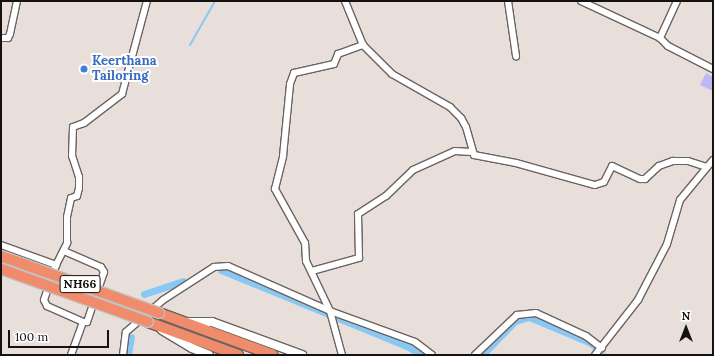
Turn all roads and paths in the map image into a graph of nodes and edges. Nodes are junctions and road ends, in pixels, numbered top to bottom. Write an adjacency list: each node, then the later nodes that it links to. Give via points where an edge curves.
1 (17, 1): 7 (street, via 10,34 8,38)
2 (146, 1): 16 (street, via 122,94 84,123 73,127 72,156 79,177 79,188 77,196 71,198)
3 (345, 1): 9 (street)
4 (508, 1): 10 (street)
5 (581, 1): 8 (street)
6 (677, 1): 8 (street)
7 (1, 38)
8 (660, 38): 11 (street, via 668,46)
9 (363, 45): 12 (street, via 392,74 450,106 466,127); 20 (street, via 338,54 334,64 294,73 290,84 282,156 275,189 304,243 306,261)
10 (516, 56)
11 (713, 69)
12 (471, 152): 14 (street, via 480,157 516,163 595,185 604,182 612,166 640,179 645,179 659,166 673,161 688,161); 20 (street, via 455,151 413,170 386,196 358,214 360,258)
13 (713, 160): 14 (street)
14 (707, 167): 25 (street, via 680,200 667,244 638,300)
15 (1, 245): 18 (street)
16 (64, 251): 18 (street); 22 (street, via 101,267 104,272 87,322)
17 (1, 256): 24 (highway, NH66, bridge)
18 (56, 265): 22 (street, via 44,300 47,306)
19 (1, 269): 23 (highway, NH66, bridge)
20 (312, 271): 21 (street)
21 (330, 311): 27 (street, via 228,266 214,267 164,300 126,332); 32 (street); 33 (street, via 415,342)
22 (82, 322): 26 (street)
23 (148, 322): 28 (street); 29 (highway, NH66)
24 (186, 322): 30 (highway, NH66); 31 (street, via 212,322)
25 (602, 348): 34 (street, via 586,336 536,314 523,314 506,323); 35 (street)
26 (71, 355)
27 (123, 355)
28 (209, 355)
29 (238, 355)
30 (273, 355)
31 (302, 355)
32 (342, 355)
33 (432, 355)
34 (475, 355)
35 (595, 355)

